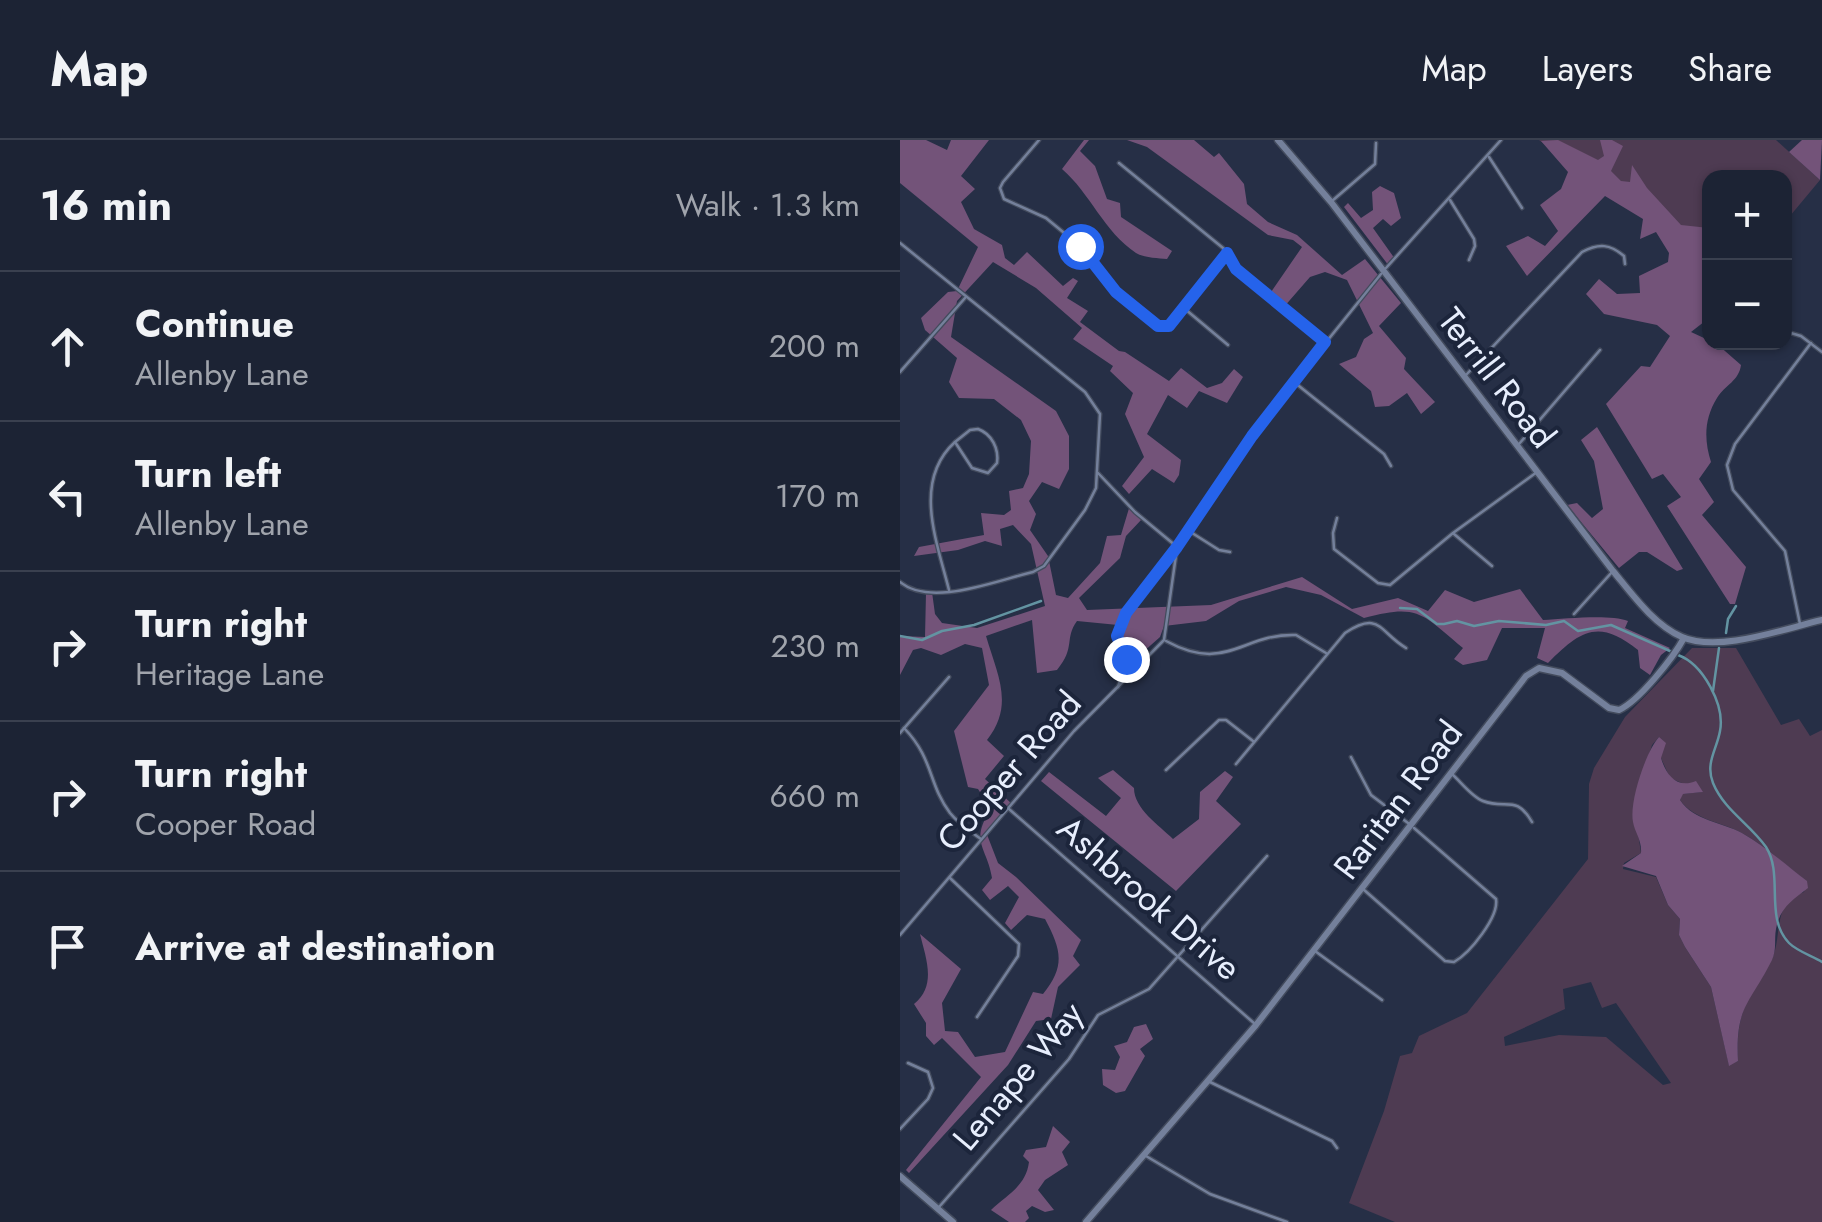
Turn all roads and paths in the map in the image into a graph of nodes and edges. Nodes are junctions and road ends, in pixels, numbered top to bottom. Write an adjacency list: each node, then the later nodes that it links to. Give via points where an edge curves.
1 (1040, 140): 16 (street, via 1003,182 1004,200 1046,218 1158,326 1169,326)
2 (1278, 140): 8 (street, Terrill Road)
3 (1501, 140): 5 (street, Cooper Road)
4 (1376, 144): 8 (street, via 1376,164)
5 (1488, 156): 7 (street, Cooper Road); 9 (street)
6 (1119, 163): 11 (street)
7 (1450, 198): 12 (street, via 1474,239); 14 (street, Cooper Road)
8 (1331, 202): 14 (street, Terrill Road)
9 (1522, 208)
10 (900, 243): 15 (street)
11 (1227, 253): 16 (street); 18 (street, via 1236,269)
12 (1468, 260)
13 (1625, 264): 24 (street, via 1614,247 1582,252)
14 (1384, 271): 18 (street, Cooper Road); 24 (street, Terrill Road)
15 (966, 296): 23 (street); 29 (street, via 1096,405)
16 (1184, 308): 20 (street)
17 (1792, 335): 19 (street)
18 (1325, 342): 25 (street, Cooper Road)
19 (1811, 343): 22 (street); 44 (street, via 1734,444 1727,469 1733,490 1785,552)
20 (1228, 344)
21 (1600, 350): 27 (street)
22 (1822, 352)
23 (900, 372)
24 (1464, 376): 27 (street, Terrill Road)
25 (1293, 381): 28 (street); 32 (street, Cooper Road)
26 (955, 442): 26 (street, via 977,472 995,466 997,452 985,432 970,430); 41 (street, via 938,461 930,494)
27 (1518, 446): 30 (street, Terrill Road)
28 (1392, 466)
29 (1098, 472): 34 (street); 41 (street, via 1091,501 1044,566)
30 (1538, 472): 33 (street); 39 (street, Terrill Road)
31 (1338, 518): 33 (street, via 1334,549 1386,586)
32 (1188, 530): 34 (street, Cooper Road); 35 (street)
33 (1453, 533): 38 (street)
34 (1177, 547): 36 (street, Cooper Road); 37 (street, Cooper Road)
35 (1230, 552)
36 (1164, 564): 37 (street); 49 (street, Cooper Road, via 1118,628)
37 (1173, 566): 46 (street, Cooper Road)
38 (1492, 566)
39 (1613, 571): 42 (street); 45 (street, Terrill Road)
40 (900, 582): 41 (street, via 917,594)
41 (950, 591)
42 (1574, 614)
43 (1822, 620): 44 (street)
44 (1800, 625): 45 (street, via 1723,642)
45 (1684, 638): 58 (street, Raritan Road, via 1619,710 1562,672 1534,670)
46 (1164, 640): 48 (street, via 1207,655 1296,635); 50 (street, Cooper Road)
47 (1406, 648): 48 (street, via 1366,622 1345,633)
48 (1328, 654): 54 (street)
49 (1126, 662): 50 (street); 52 (street, Cooper Road)
50 (1138, 667): 52 (street, Cooper Road)
51 (949, 676): 53 (street)
52 (1118, 687): 59 (street, Cooper Road)
53 (902, 730): 62 (street, via 923,749 946,809)
54 (1254, 742): 56 (street); 57 (street, via 1218,720)
55 (1350, 757): 61 (street, via 1371,794)
56 (1236, 764)
57 (1166, 770)
58 (1450, 773): 60 (street, via 1480,800 1512,803); 61 (street, Raritan Road)
59 (1008, 808): 62 (street, Cooper Road); 68 (street, Ashbrook Drive)
60 (1532, 822)
61 (1410, 825): 65 (street, Raritan Road); 65 (street, via 1496,899 1496,911 1464,956 1444,960)
62 (981, 838): 64 (street, Cooper Road)
63 (1266, 856): 68 (street, Lenape Way)
64 (949, 877): 66 (street, Cooper Road); 70 (street, via 1019,944 1018,956)
65 (1362, 888): 67 (street, Raritan Road)
66 (900, 935)
67 (1314, 950): 69 (street); 71 (street, Raritan Road)
68 (1176, 955): 71 (street, Ashbrook Drive); 78 (street, Lenape Way, via 1142,995 1098,1015 1069,1059)
69 (1382, 1000)
70 (976, 1017)
71 (1256, 1025): 73 (street, Raritan Road)
72 (908, 1063): 74 (street, via 925,1069 933,1088)
73 (1209, 1081): 75 (street); 76 (street, Raritan Road)
74 (900, 1129)
75 (1337, 1148)
76 (1144, 1156): 80 (street, Raritan Road); 81 (street, via 1210,1194)
77 (900, 1176): 78 (street)
78 (938, 1208): 79 (street)
79 (953, 1222)
80 (1086, 1222)
81 (1286, 1222)

